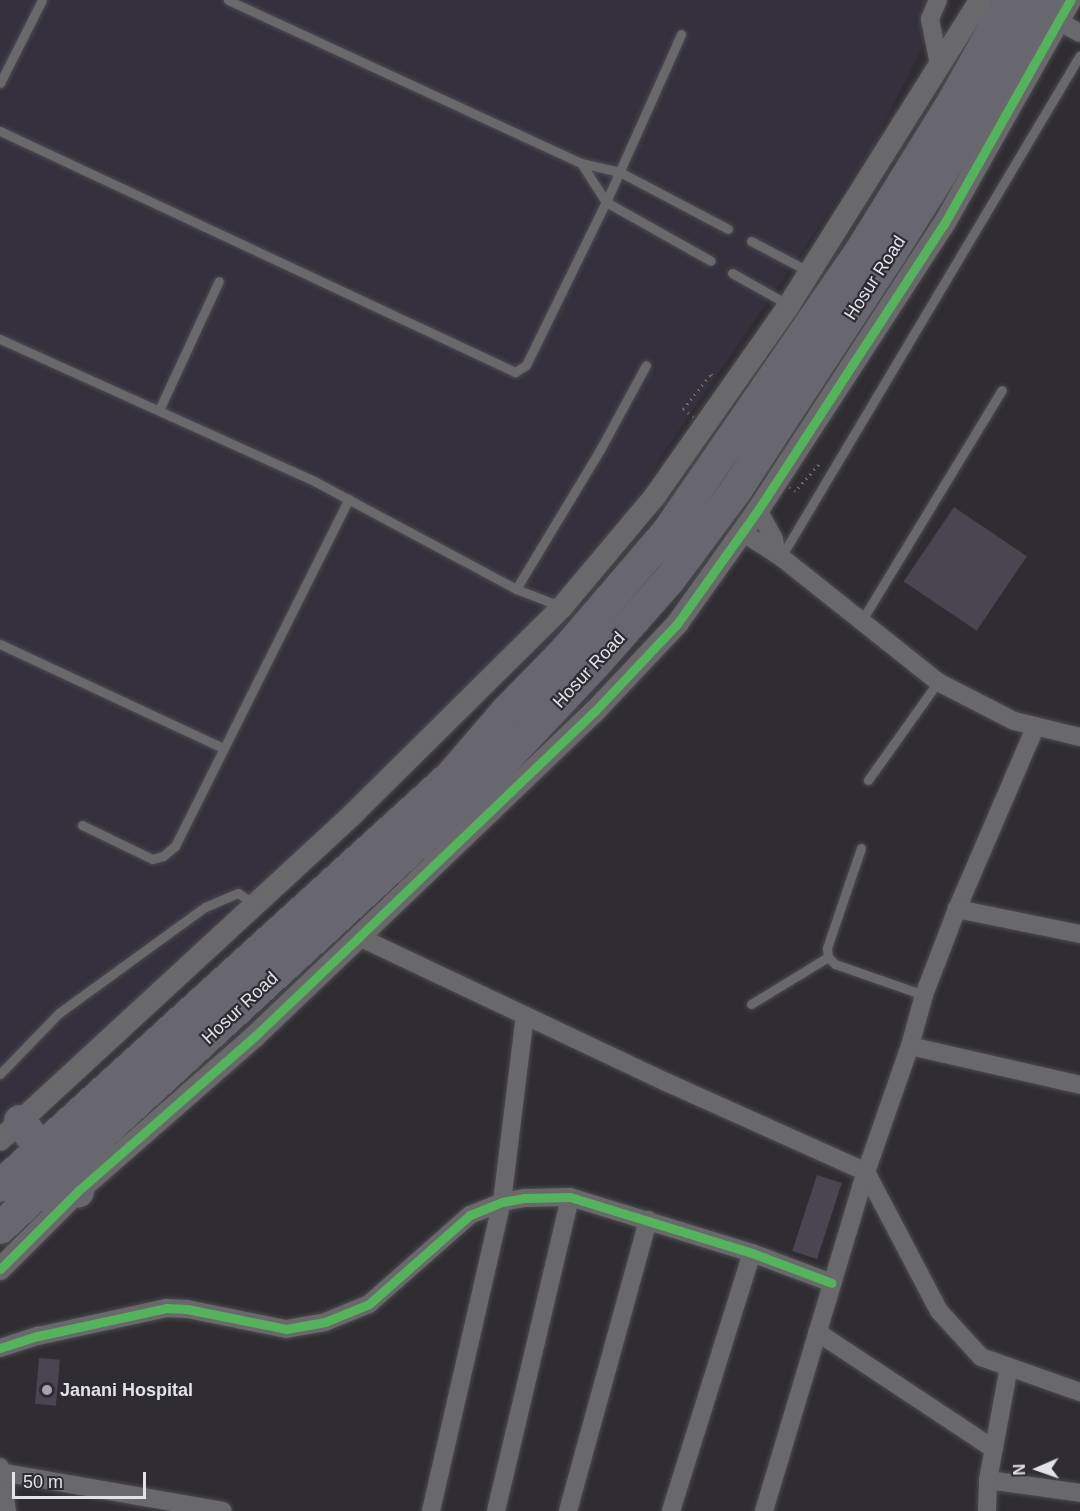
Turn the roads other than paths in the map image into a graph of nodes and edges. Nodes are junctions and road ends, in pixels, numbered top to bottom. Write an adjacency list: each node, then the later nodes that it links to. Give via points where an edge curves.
1 (42, 0): 12 (lane)
2 (228, 0): 14 (lane)
3 (938, 0): 11 (street, via 930,19)
4 (980, 0): 11 (street)
5 (1010, 0): 55 (highway, Hosur Road, via 953,102 859,254 669,530 451,776)
6 (1070, 0): 7 (street)
7 (1051, 10): 8 (street); 29 (street, via 944,224); 57 (highway, Hosur Road, via 985,103 736,490 670,579 483,783)
8 (1080, 33)
9 (681, 34): 15 (lane)
10 (1080, 55): 31 (lane)
11 (939, 65): 20 (street)
12 (0, 83)
13 (0, 131): 16 (lane, via 515,372 526,365)
14 (580, 163): 15 (lane); 16 (lane)
15 (620, 172): 16 (lane); 17 (lane)
16 (606, 202): 19 (lane)
17 (728, 229)
18 (752, 241): 20 (lane)
19 (711, 261)
20 (810, 272): 23 (street)
21 (732, 273): 23 (lane)
22 (219, 282): 27 (lane)
23 (789, 305): 33 (street, via 655,495)
24 (1, 343): 27 (lane)
25 (646, 365): 32 (lane)
26 (1002, 390): 34 (lane)
27 (159, 410): 28 (lane)
28 (349, 499): 32 (lane); 39 (lane)
29 (758, 510): 30 (street); 31 (street)
30 (742, 532): 31 (street); 46 (street, via 677,624 594,712)
31 (778, 555): 34 (street)
32 (516, 589): 33 (lane)
33 (562, 607): 43 (street)
34 (862, 620): 36 (street)
35 (0, 644): 39 (lane)
36 (938, 682): 37 (street, via 1014,721); 40 (lane)
37 (1036, 726): 38 (street); 44 (street)
38 (1080, 737)
39 (224, 748): 41 (lane, via 175,846 163,856 152,859)
40 (868, 780)
41 (82, 825)
42 (861, 848): 47 (lane, via 827,948)
43 (256, 906): 52 (lane, via 238,893 205,907 59,1013); 54 (street)
44 (957, 909): 45 (street); 48 (street)
45 (1080, 934)
46 (359, 937): 50 (street); 57 (street, via 255,1036)
47 (828, 957): 48 (lane, via 835,964); 49 (lane)
48 (924, 995): 51 (street)
49 (751, 1004)
50 (525, 1016): 56 (street); 60 (street)
51 (910, 1046): 53 (street); 56 (street)
52 (0, 1074)
53 (1080, 1085)
54 (10, 1131): 55 (highway)
55 (41, 1149): 58 (highway, Hosur Road)
56 (866, 1172): 65 (street); 68 (street, via 939,1311 981,1357)
57 (75, 1176): 62 (highway, Hosur Road); 64 (street)
58 (0, 1186)
59 (570, 1197): 60 (street); 61 (street); 78 (street)
60 (502, 1202): 67 (street, via 470,1215 369,1304 325,1323 286,1329 166,1308); 77 (street)
61 (648, 1220): 63 (street); 79 (street)
62 (0, 1228)
63 (752, 1253): 65 (street); 80 (street)
64 (0, 1269)
65 (832, 1283): 66 (street)
66 (817, 1332): 70 (street); 81 (street)
67 (0, 1348)
68 (1009, 1367): 69 (street); 70 (street)
69 (1080, 1392)
70 (994, 1449): 73 (street)
71 (0, 1467): 72 (street)
72 (0, 1472): 75 (street); 76 (street)
73 (988, 1480): 74 (street); 82 (street)
74 (1080, 1493)
75 (7, 1511)
76 (223, 1511)
77 (431, 1511)
78 (496, 1511)
79 (568, 1511)
80 (671, 1511)
81 (764, 1511)
82 (987, 1511)

